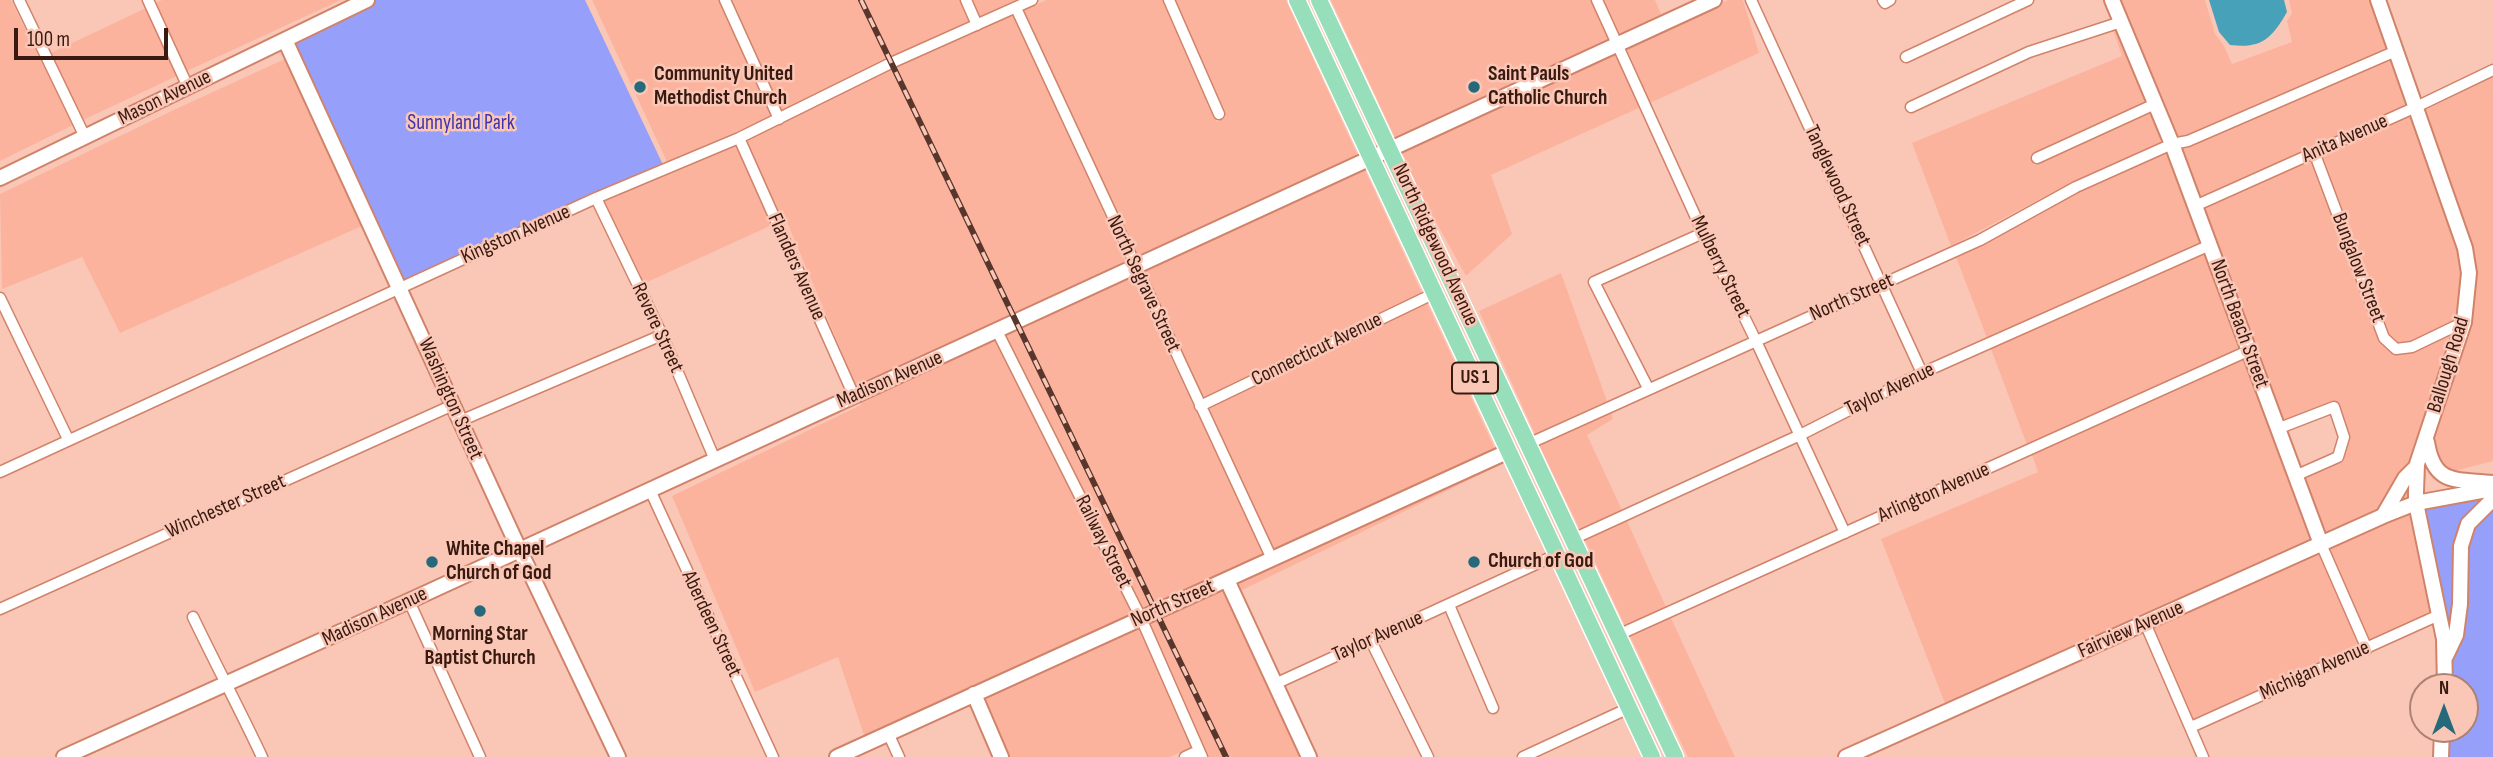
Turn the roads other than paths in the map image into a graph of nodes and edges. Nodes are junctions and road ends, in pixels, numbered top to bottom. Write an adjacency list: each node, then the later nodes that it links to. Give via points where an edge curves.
1 (19, 0): 32 (street)
2 (148, 0): 26 (street)
3 (367, 0): 21 (street, Mason Avenue)
4 (725, 0): 31 (street)
5 (966, 0): 20 (street)
6 (1032, 0): 18 (street, Kingston Avenue)
7 (1169, 0): 30 (street)
8 (1297, 0): 37 (main road, North Ridgewood Avenue / US 1)
9 (1320, 0): 35 (main road, North Ridgewood Avenue / US 1)
10 (1597, 0): 22 (street, Mulberry Street)
11 (1714, 0): 22 (street, Madison Avenue)
12 (1751, 0): 45 (street, Tanglewood Street)
13 (1883, 0): 14 (street)
14 (1890, 0)
15 (2028, 0): 24 (street)
16 (2112, 0): 19 (street, North Beach Street)
17 (2378, 0): 23 (street, Ballough Road)
18 (1016, 8): 20 (street, Kingston Avenue); 44 (street, North Segrave Street)
19 (2120, 22): 27 (street, North Beach Street); 28 (street, via 2029,52)
20 (977, 25): 31 (street, Kingston Avenue)
21 (285, 40): 26 (street, Mason Avenue); 46 (street, Washington Street)
22 (1618, 44): 35 (street, Madison Avenue); 42 (street, Mulberry Street)
23 (2396, 51): 29 (street, Ballough Road); 34 (street, North Street)
24 (1906, 57)
25 (2493, 70): 29 (street, Anita Avenue)
26 (188, 87): 32 (street, Mason Avenue)
27 (2155, 104): 34 (street, North Beach Street); 38 (street)
28 (1910, 107)
29 (2416, 107): 36 (street, Anita Avenue); 49 (street, Ballough Road, via 2465,248 2469,273)
30 (1219, 114)
31 (779, 119): 33 (street, Kingston Avenue)
32 (85, 137): 39 (street, Mason Avenue)
33 (739, 138): 40 (street, Kingston Avenue); 56 (street, Flanders Avenue)
34 (2172, 144): 41 (street, North Beach Street); 45 (street, North Street)
35 (1390, 150): 37 (street, Madison Avenue); 64 (main road, North Ridgewood Avenue / US 1)
36 (2314, 152): 41 (street, Anita Avenue); 49 (street, Bungalow Street, via 2384,338 2396,349 2412,347)
37 (1372, 158): 44 (street, Madison Avenue); 47 (main road, North Ridgewood Avenue / US 1)
38 (2037, 158)
39 (0, 178)
40 (597, 198): 46 (street, Kingston Avenue); 51 (street, Revere Street)
41 (2195, 206): 43 (street, North Beach Street)
42 (1703, 233): 52 (street, Mulberry Street); 55 (street, via 1594,282)
43 (2210, 245): 53 (street, North Beach Street); 54 (street, Taylor Avenue)
44 (1135, 267): 50 (street, Madison Avenue); 58 (street, North Segrave Street)
45 (1882, 285): 52 (street, North Street); 54 (street, Tanglewood Street)
46 (400, 288): 57 (street, Washington Street); 63 (street, Kingston Avenue)
47 (1435, 293): 58 (street, Connecticut Avenue); 65 (main road, North Ridgewood Avenue / US 1)
48 (0, 298): 63 (street)
49 (2464, 321): 62 (street, Ballough Road)
50 (997, 331): 56 (street, Madison Avenue); 88 (street, Railway Street)
51 (662, 335): 59 (street); 66 (street, Revere Street)
52 (1756, 341): 55 (street, North Street); 61 (street, Mulberry Street)
53 (2250, 351): 60 (street, North Beach Street); 76 (street, Arlington Avenue)
54 (1922, 373): 61 (street, Taylor Avenue)
55 (1648, 388): 64 (street, North Street)
56 (854, 396): 66 (street, Madison Avenue)
57 (453, 405): 59 (street, Washington Street); 85 (street, Winchester Street)
58 (1200, 406): 81 (street, North Segrave Street)
59 (460, 421): 79 (street, Washington Street)
60 (2277, 429): 69 (street, North Beach Street); 69 (street, via 2334,407 2344,436 2338,457)
61 (1800, 435): 76 (street, Mulberry Street); 77 (street, Taylor Avenue)
62 (2426, 438): 67 (street, Ballough Road); 70 (street, via 2435,470 2449,478)
63 (68, 439): 68 (street, Kingston Avenue)
64 (1528, 444): 77 (main road, North Ridgewood Avenue / US 1)
65 (1509, 451): 80 (main road, North Ridgewood Avenue / US 1); 81 (street, North Street)
66 (715, 460): 72 (street, Madison Avenue)
67 (2417, 466): 74 (street, Ballough Road); 75 (street)
68 (0, 472)
69 (2294, 476): 78 (street, North Beach Street)
70 (2493, 483)
71 (2493, 489): 74 (street, Fairview Avenue)
72 (650, 490): 79 (street, Madison Avenue); 108 (street, Aberdeen Street)
73 (2493, 499): 94 (street, via 2468,524 2461,546 2456,635)
74 (2416, 503): 75 (street, Fairview Avenue); 86 (street, Ballough Road)
75 (2383, 516): 78 (street, Fairview Avenue)
76 (1845, 533): 91 (street, Arlington Avenue)
77 (1573, 539): 91 (main road, North Ridgewood Avenue / US 1)
78 (2321, 544): 90 (street, Fairview Avenue); 93 (street, North Beach Street)
79 (519, 549): 83 (street, Madison Avenue); 107 (street, Washington Street)
80 (1558, 554): 84 (street, Taylor Avenue); 89 (main road, North Ridgewood Avenue / US 1)
81 (1272, 559): 82 (street, North Street)
82 (1227, 580): 88 (street, North Street); 96 (street)
83 (409, 601): 97 (street, Madison Avenue); 106 (street)
84 (1449, 605): 92 (street, Taylor Avenue); 99 (street)
85 (0, 609)
86 (2439, 615): 93 (street, Michigan Avenue); 94 (street)
87 (193, 617): 97 (street)
88 (1141, 618): 98 (street, North Street); 103 (street, Railway Street)
89 (1590, 623): 91 (main road); 100 (main road, North Ridgewood Avenue / US 1)
90 (2146, 623): 101 (street); 118 (street, Fairview Avenue)
91 (1618, 635): 117 (main road, North Ridgewood Avenue / US 1)
92 (1371, 641): 96 (street, Taylor Avenue); 114 (street)
93 (2367, 649): 101 (street, Michigan Avenue)
94 (2445, 657): 95 (street)
95 (2445, 673)
96 (1275, 684): 113 (street)
97 (225, 685): 104 (street, Madison Avenue); 105 (street)
98 (974, 694): 102 (street, North Street); 111 (street)
99 (1493, 708)
100 (1629, 708): 115 (street); 116 (main road, North Ridgewood Avenue / US 1)
101 (2191, 727): 119 (street)
102 (888, 733): 109 (street, North Street); 110 (street)
103 (1200, 754): 112 (street)
104 (73, 755)
105 (262, 757)
106 (480, 757)
107 (618, 757)
108 (773, 757)
109 (837, 757)
110 (899, 757)
111 (1001, 757)
112 (1185, 757)
113 (1309, 757)
114 (1428, 757)
115 (1523, 757)
116 (1652, 757)
117 (1675, 757)
118 (1846, 757)
119 (2202, 757)

